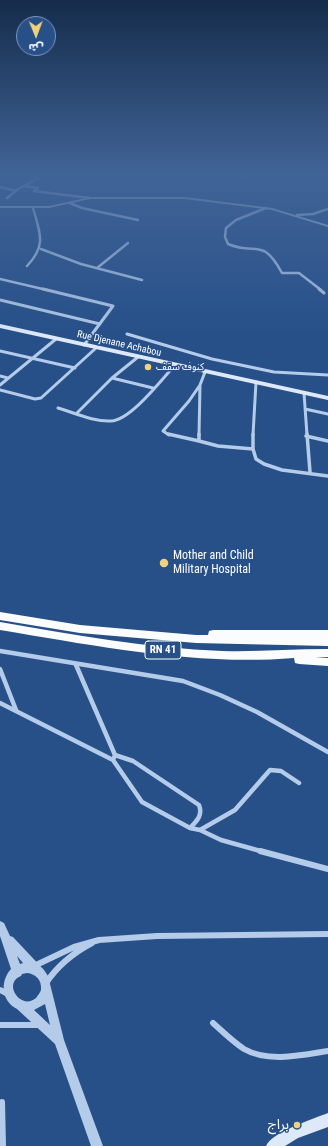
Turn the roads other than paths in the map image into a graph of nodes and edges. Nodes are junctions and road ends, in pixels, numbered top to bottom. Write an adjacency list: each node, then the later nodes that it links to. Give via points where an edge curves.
1 (39, 228): 4 (street)
2 (226, 228): 9 (street, via 225,237 228,244 235,247 261,248 275,260 282,273 299,273)
3 (128, 243): 6 (street)
4 (41, 249): 5 (street); 6 (street)
5 (27, 266)
6 (98, 268): 8 (street)
7 (0, 279): 11 (street, via 114,306)
8 (142, 280)
9 (324, 293)
10 (0, 300): 11 (street)
11 (100, 324): 15 (street)
12 (0, 326): 14 (main road, Rue Djenane Achabou)
13 (126, 334): 23 (street, via 212,359 274,372)
14 (56, 339): 15 (main road, Rue Djenane Achabou); 19 (street)
15 (84, 345): 16 (main road, Rue Djenane Achabou)
16 (96, 348): 18 (main road, Rue Djenane Achabou); 21 (street)
17 (0, 351): 19 (street)
18 (138, 357): 20 (main road, Rue Djenane Achabou); 26 (street)
19 (34, 359): 21 (street); 25 (street)
20 (175, 365): 22 (main road, Rue Djenane Achabou); 30 (street)
21 (75, 368): 31 (street, via 41,398 35,399)
22 (206, 372): 27 (main road, Rue Djenane Achabou); 29 (street)
23 (328, 375)
24 (0, 376): 25 (street)
25 (8, 378): 28 (street)
26 (112, 378): 30 (street); 36 (street)
27 (256, 382): 32 (main road, Rue Djenane Achabou); 41 (street)
28 (0, 385)
29 (200, 385): 39 (street); 39 (street, via 162,431 170,436)
30 (153, 388): 36 (street, via 117,420 103,420)
31 (0, 390)
32 (304, 393): 33 (main road, Rue Djenane Achabou); 35 (street)
33 (328, 398)
34 (58, 408): 36 (street)
35 (305, 409): 37 (street); 38 (street)
36 (77, 413)
37 (328, 414)
38 (306, 436): 40 (street); 42 (street)
39 (199, 441): 41 (street, via 218,446)
40 (328, 441)
41 (252, 448): 42 (street, via 256,459 266,464 282,470)
42 (310, 472): 43 (street)
43 (328, 476)
44 (0, 616): 47 (highway, RN 41, via 80,629)
45 (0, 626): 51 (highway, RN 41, via 137,647)
46 (328, 634): 47 (highway, via 238,633)
47 (163, 636): 48 (highway, RN 41, via 226,641)
48 (328, 642)
49 (0, 651): 53 (street)
50 (328, 654): 51 (highway, RN 41)
51 (253, 657): 52 (highway)
52 (328, 662)
53 (76, 665): 57 (street, via 183,681 208,688); 58 (street)
54 (0, 670): 56 (street)
55 (0, 703): 56 (street)
56 (16, 710): 58 (street)
57 (328, 752)
58 (114, 758): 60 (street, via 142,802); 60 (street, via 133,761 199,804 200,819)
59 (299, 783): 61 (street, via 281,771 270,770 235,810)
60 (190, 828): 61 (street)
61 (200, 830): 62 (street, via 221,840)
62 (328, 868)
63 (0, 926): 65 (street)
64 (328, 934): 66 (street, via 157,936)
65 (6, 937): 67 (street); 68 (street)
66 (99, 940): 67 (street, via 74,946); 69 (street, via 58,965)
67 (33, 968): 68 (street); 69 (street, via 41,973)
68 (18, 972): 70 (street)
69 (46, 986): 71 (street, via 39,1001 27,1007); 75 (street)
70 (4, 992): 71 (street, via 15,1004)
71 (21, 1006): 74 (street)
72 (213, 1023): 76 (street, via 242,1047 258,1054)
73 (0, 1025): 74 (street)
74 (42, 1026): 75 (street)
75 (59, 1040): 80 (street)
76 (328, 1051)
77 (2, 1102): 79 (street)
78 (328, 1120): 81 (main road, via 294,1133)
79 (3, 1146)
80 (97, 1146)
81 (273, 1146)

